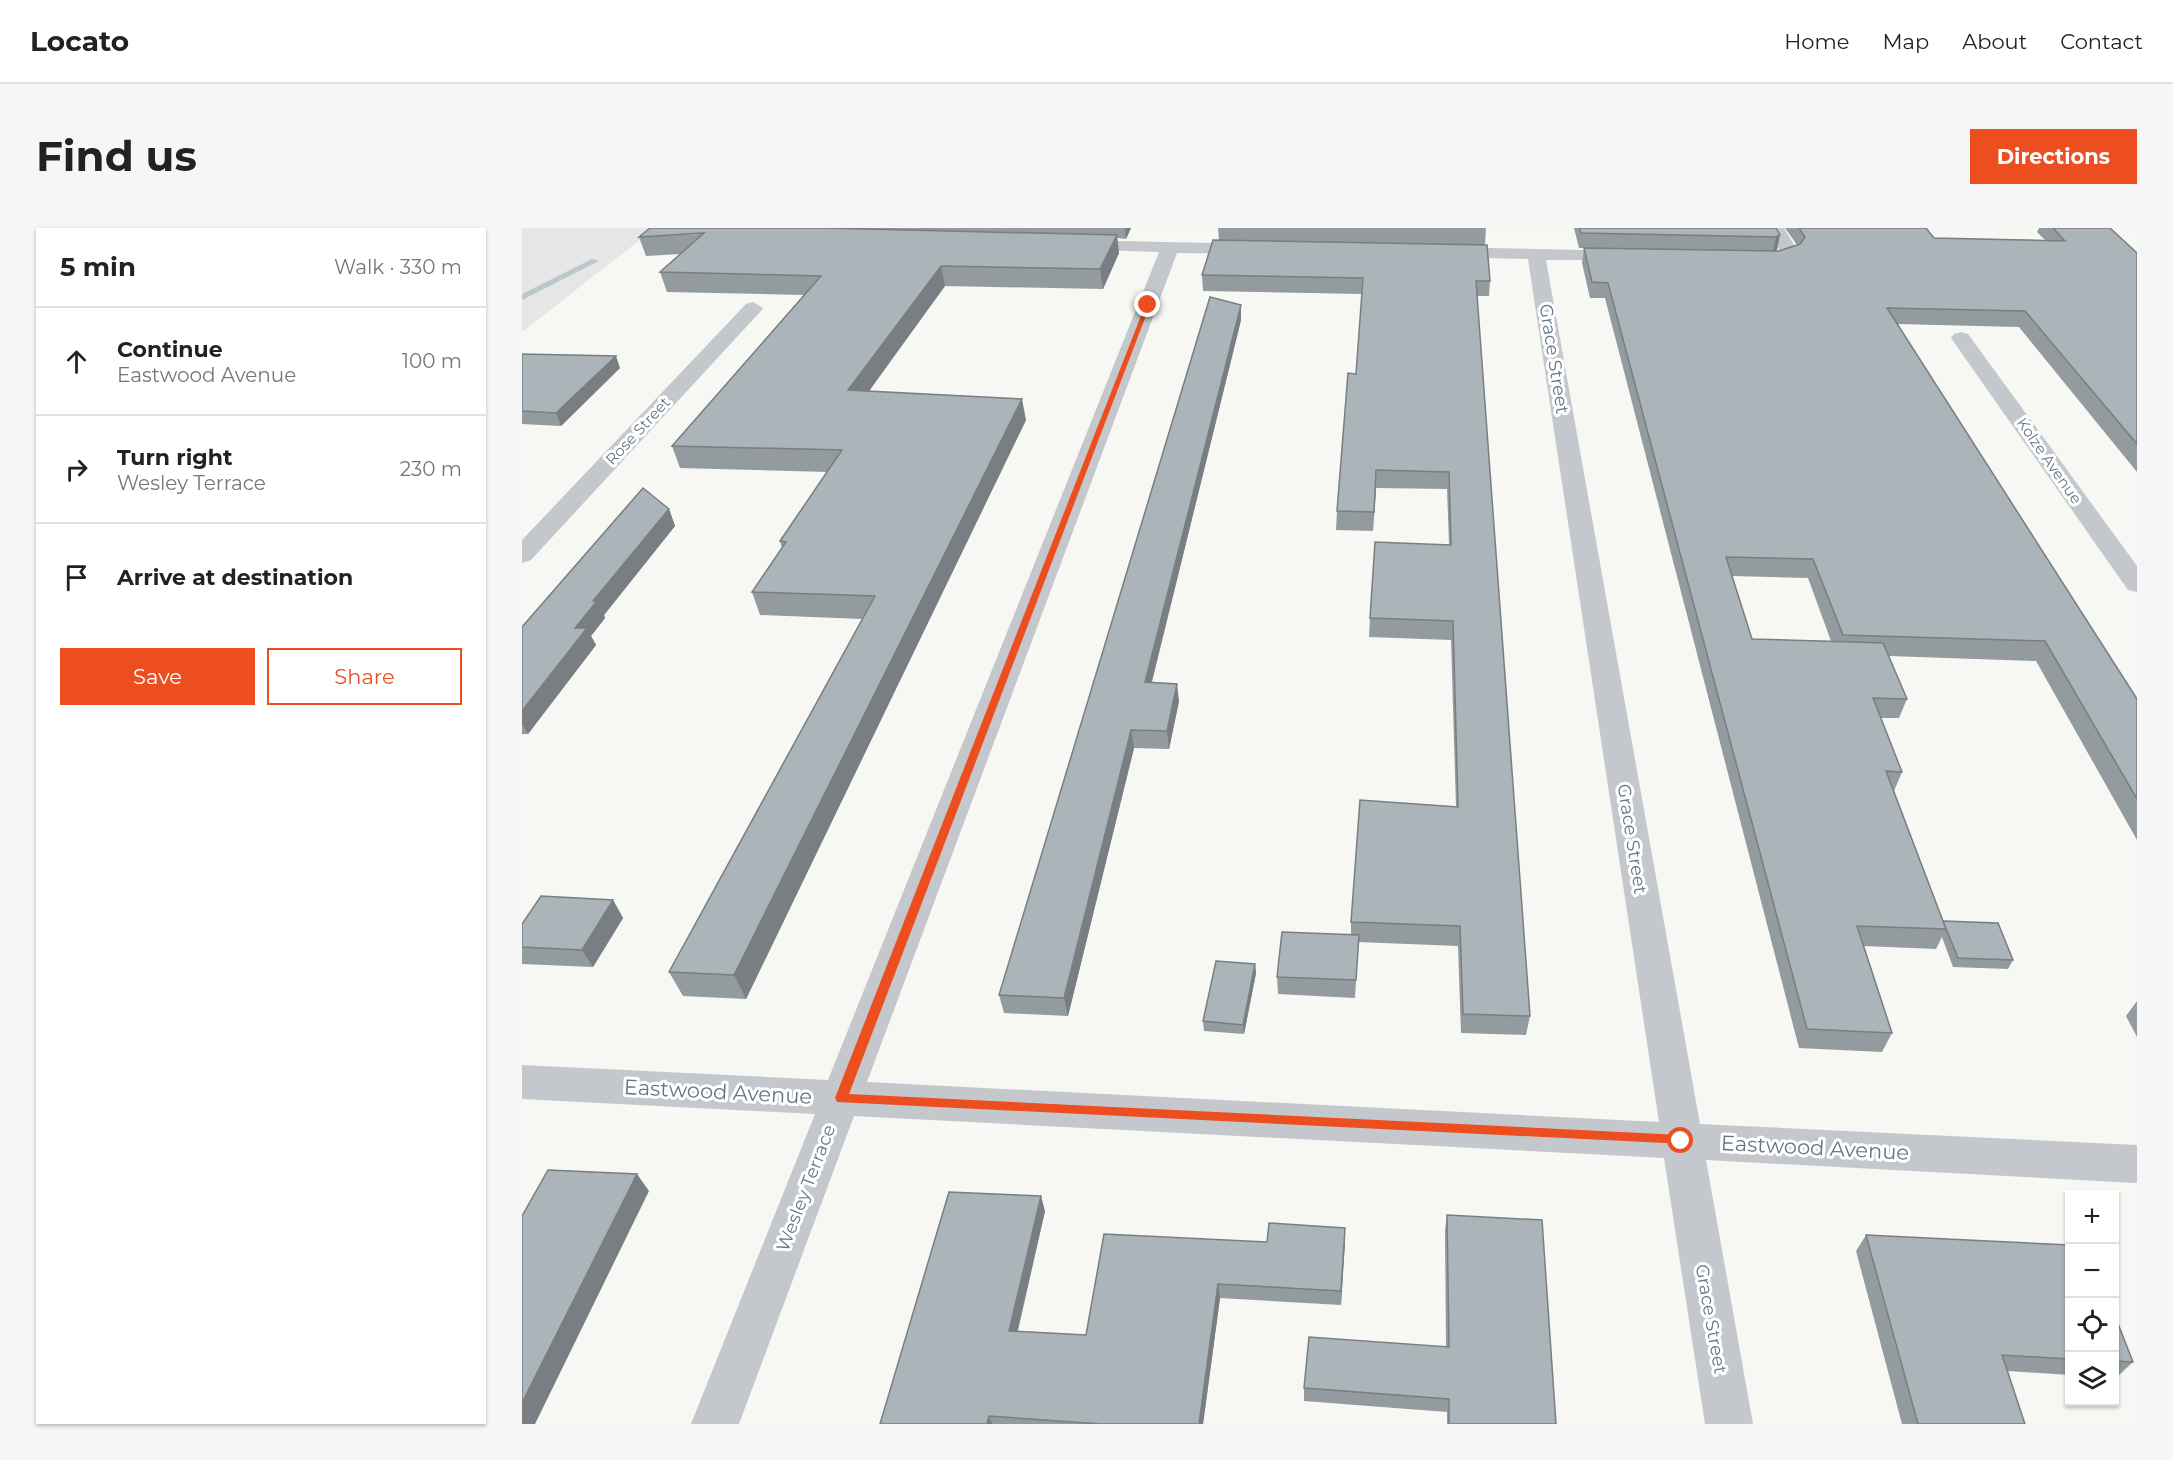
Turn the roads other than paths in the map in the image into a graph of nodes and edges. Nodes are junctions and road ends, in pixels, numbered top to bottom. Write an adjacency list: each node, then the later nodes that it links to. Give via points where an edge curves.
1 (1775, 228): 8 (street, via 1790,253 1775,259)
2 (1054, 244): 3 (street)
3 (1170, 247): 4 (street); 14 (street, Wesley Terrace)
4 (1276, 249)
5 (1430, 252): 6 (street)
6 (1536, 254): 7 (street); 15 (street, Grace Street)
7 (1644, 256)
8 (1739, 258)
9 (753, 308): 11 (street, Rose Street)
10 (1961, 338): 12 (street, Kolze Avenue)
11 (522, 555)
12 (2137, 584)
13 (522, 1082): 14 (street, Eastwood Avenue)
14 (841, 1098): 15 (street, Eastwood Avenue); 17 (street, Wesley Terrace)
15 (1681, 1141): 16 (street, Eastwood Avenue); 18 (street, Grace Street)
16 (2137, 1164)
17 (715, 1424)
18 (1729, 1424)

